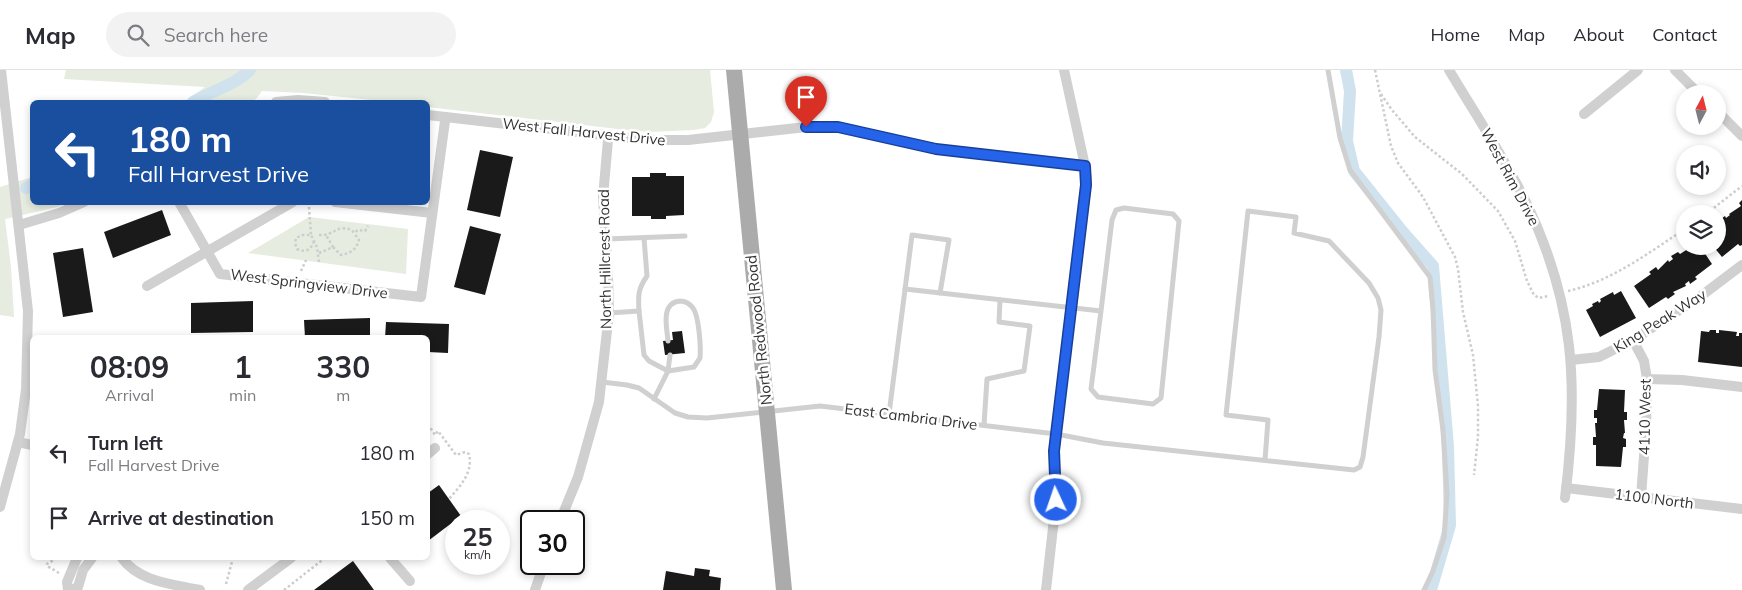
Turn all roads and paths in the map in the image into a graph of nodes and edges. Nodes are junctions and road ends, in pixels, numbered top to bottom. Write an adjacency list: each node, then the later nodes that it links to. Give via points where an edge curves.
1 (2, 70): 10 (street)
2 (734, 70): 16 (main road, North Redwood Road)
3 (1064, 70): 19 (street)
4 (1328, 70): 98 (lane, via 1340,138 1350,170 1430,277 1447,494 1444,538)
5 (1375, 70): 11 (path)
6 (1449, 70): 49 (street, West Rim Drive, via 1523,196 1544,243)
7 (1638, 70): 12 (street)
8 (1675, 70): 9 (street)
9 (1690, 85)
10 (2, 88): 28 (street)
11 (1381, 94): 49 (path, via 1416,137 1462,174 1498,211 1515,241 1534,295 1539,298); 72 (path, via 1391,146 1398,163 1423,197 1458,269 1478,406)
12 (1584, 114)
13 (430, 115): 16 (street, West Fall Harvest Drive, via 647,140 688,140)
14 (1726, 120): 17 (street)
15 (445, 121): 27 (street)
16 (740, 134): 19 (street, West Fall Harvest Drive, via 833,126 936,149); 64 (main road, North Redwood Road)
17 (1742, 136)
18 (608, 140): 37 (street, North Hillcrest Road, via 603,197)
19 (1085, 166): 51 (street, via 1087,180)
20 (1742, 186): 25 (path)
21 (77, 205): 28 (street)
22 (181, 205): 40 (street, West Springview Drive)
23 (288, 205): 40 (street)
24 (359, 205): 27 (street)
25 (1718, 205)
26 (309, 207): 32 (path)
27 (432, 214): 40 (street, West Springview Drive, via 421,297 220,274)
28 (19, 225): 69 (street, via 28,311 26,389)
29 (368, 226): 30 (path, via 365,231)
30 (354, 233): 34 (path, via 348,228 338,228); 39 (path, via 359,240 349,254 341,255)
31 (1676, 234): 49 (path, via 1597,283)
32 (311, 235): 38 (path); 38 (path, via 303,234 296,238 297,249 307,250)
33 (319, 235): 34 (path)
34 (326, 236): 39 (path)
35 (685, 236): 36 (lane)
36 (644, 238): 37 (lane); 52 (lane, via 648,276 638,292)
37 (605, 239): 54 (street, North Hillcrest Road)
38 (314, 241): 41 (path)
39 (333, 247): 41 (path)
40 (207, 252): 46 (street)
41 (319, 253): 43 (path)
42 (306, 260): 45 (path)
43 (319, 262)
44 (1742, 266): 55 (street, King Peak Way)
45 (301, 272)
46 (147, 286)
47 (905, 289): 48 (lane); 48 (lane, via 912,235 949,240); 65 (lane)
48 (940, 293): 50 (lane)
49 (1560, 294): 58 (street, West Rim Drive)
50 (1000, 300): 51 (lane); 66 (lane, via 999,322 1030,326 1029,335 1024,371 987,379)
51 (1071, 308): 53 (lane); 68 (street)
52 (638, 311): 54 (lane); 59 (lane, via 644,356)
53 (1101, 311): 53 (lane, via 1116,210 1124,208 1173,214 1179,221 1161,398 1153,404 1098,397 1091,390)
54 (608, 313): 61 (street, North Hillcrest Road)
55 (1633, 340): 58 (street, King Peak Way, via 1599,357); 60 (street, 4110 West, via 1642,354)
56 (668, 341): 59 (lane, via 668,307 678,301 691,305 697,316 700,358 694,367)
57 (670, 355): 59 (lane)
58 (1571, 360): 73 (street, West Rim Drive, via 1573,414)
59 (668, 371): 63 (lane)
60 (1647, 379): 62 (street); 74 (street, 4110 West)
61 (602, 382): 63 (lane, East Cambria Drive, via 639,388); 78 (street, North Hillcrest Road, via 600,402 578,477)
62 (1742, 387)
63 (654, 399): 64 (lane, East Cambria Drive, via 675,413 688,417)
64 (767, 411): 65 (lane, East Cambria Drive, via 820,406); 96 (main road, North Redwood Road)
65 (889, 414): 66 (lane, East Cambria Drive)
66 (984, 425): 68 (lane, East Cambria Drive)
67 (430, 427): 75 (path, via 435,435 438,431 456,455 469,454 464,482)
68 (1056, 434): 71 (lane, East Cambria Drive); 97 (street, via 1055,510)
69 (18, 442): 70 (street); 76 (street)
70 (30, 445)
71 (1265, 460): 71 (lane, East Cambria Drive, via 1354,470 1360,467 1381,310 1369,283 1329,241 1294,233 1296,217 1248,211 1226,415 1268,420)
72 (1474, 475)
73 (1566, 493): 74 (street, 1100 North)
74 (1640, 497): 77 (street, 1100 North)
75 (449, 499)
76 (0, 507)
77 (1742, 509)
78 (564, 510)
79 (54, 560): 88 (path, via 47,566)
80 (76, 560): 91 (street, via 67,582)
81 (90, 560): 91 (street, via 83,570 78,587)
82 (124, 560): 92 (street, via 152,580)
83 (232, 560): 90 (path)
84 (288, 560): 93 (street)
85 (322, 560): 94 (path)
86 (392, 560): 89 (street)
87 (540, 575): 95 (street)
88 (64, 576)
89 (410, 581)
90 (226, 584)
91 (70, 590)
92 (200, 590)
93 (248, 590)
94 (284, 590)
95 (535, 590)
96 (784, 590)
97 (1046, 590)
98 (1424, 590)

